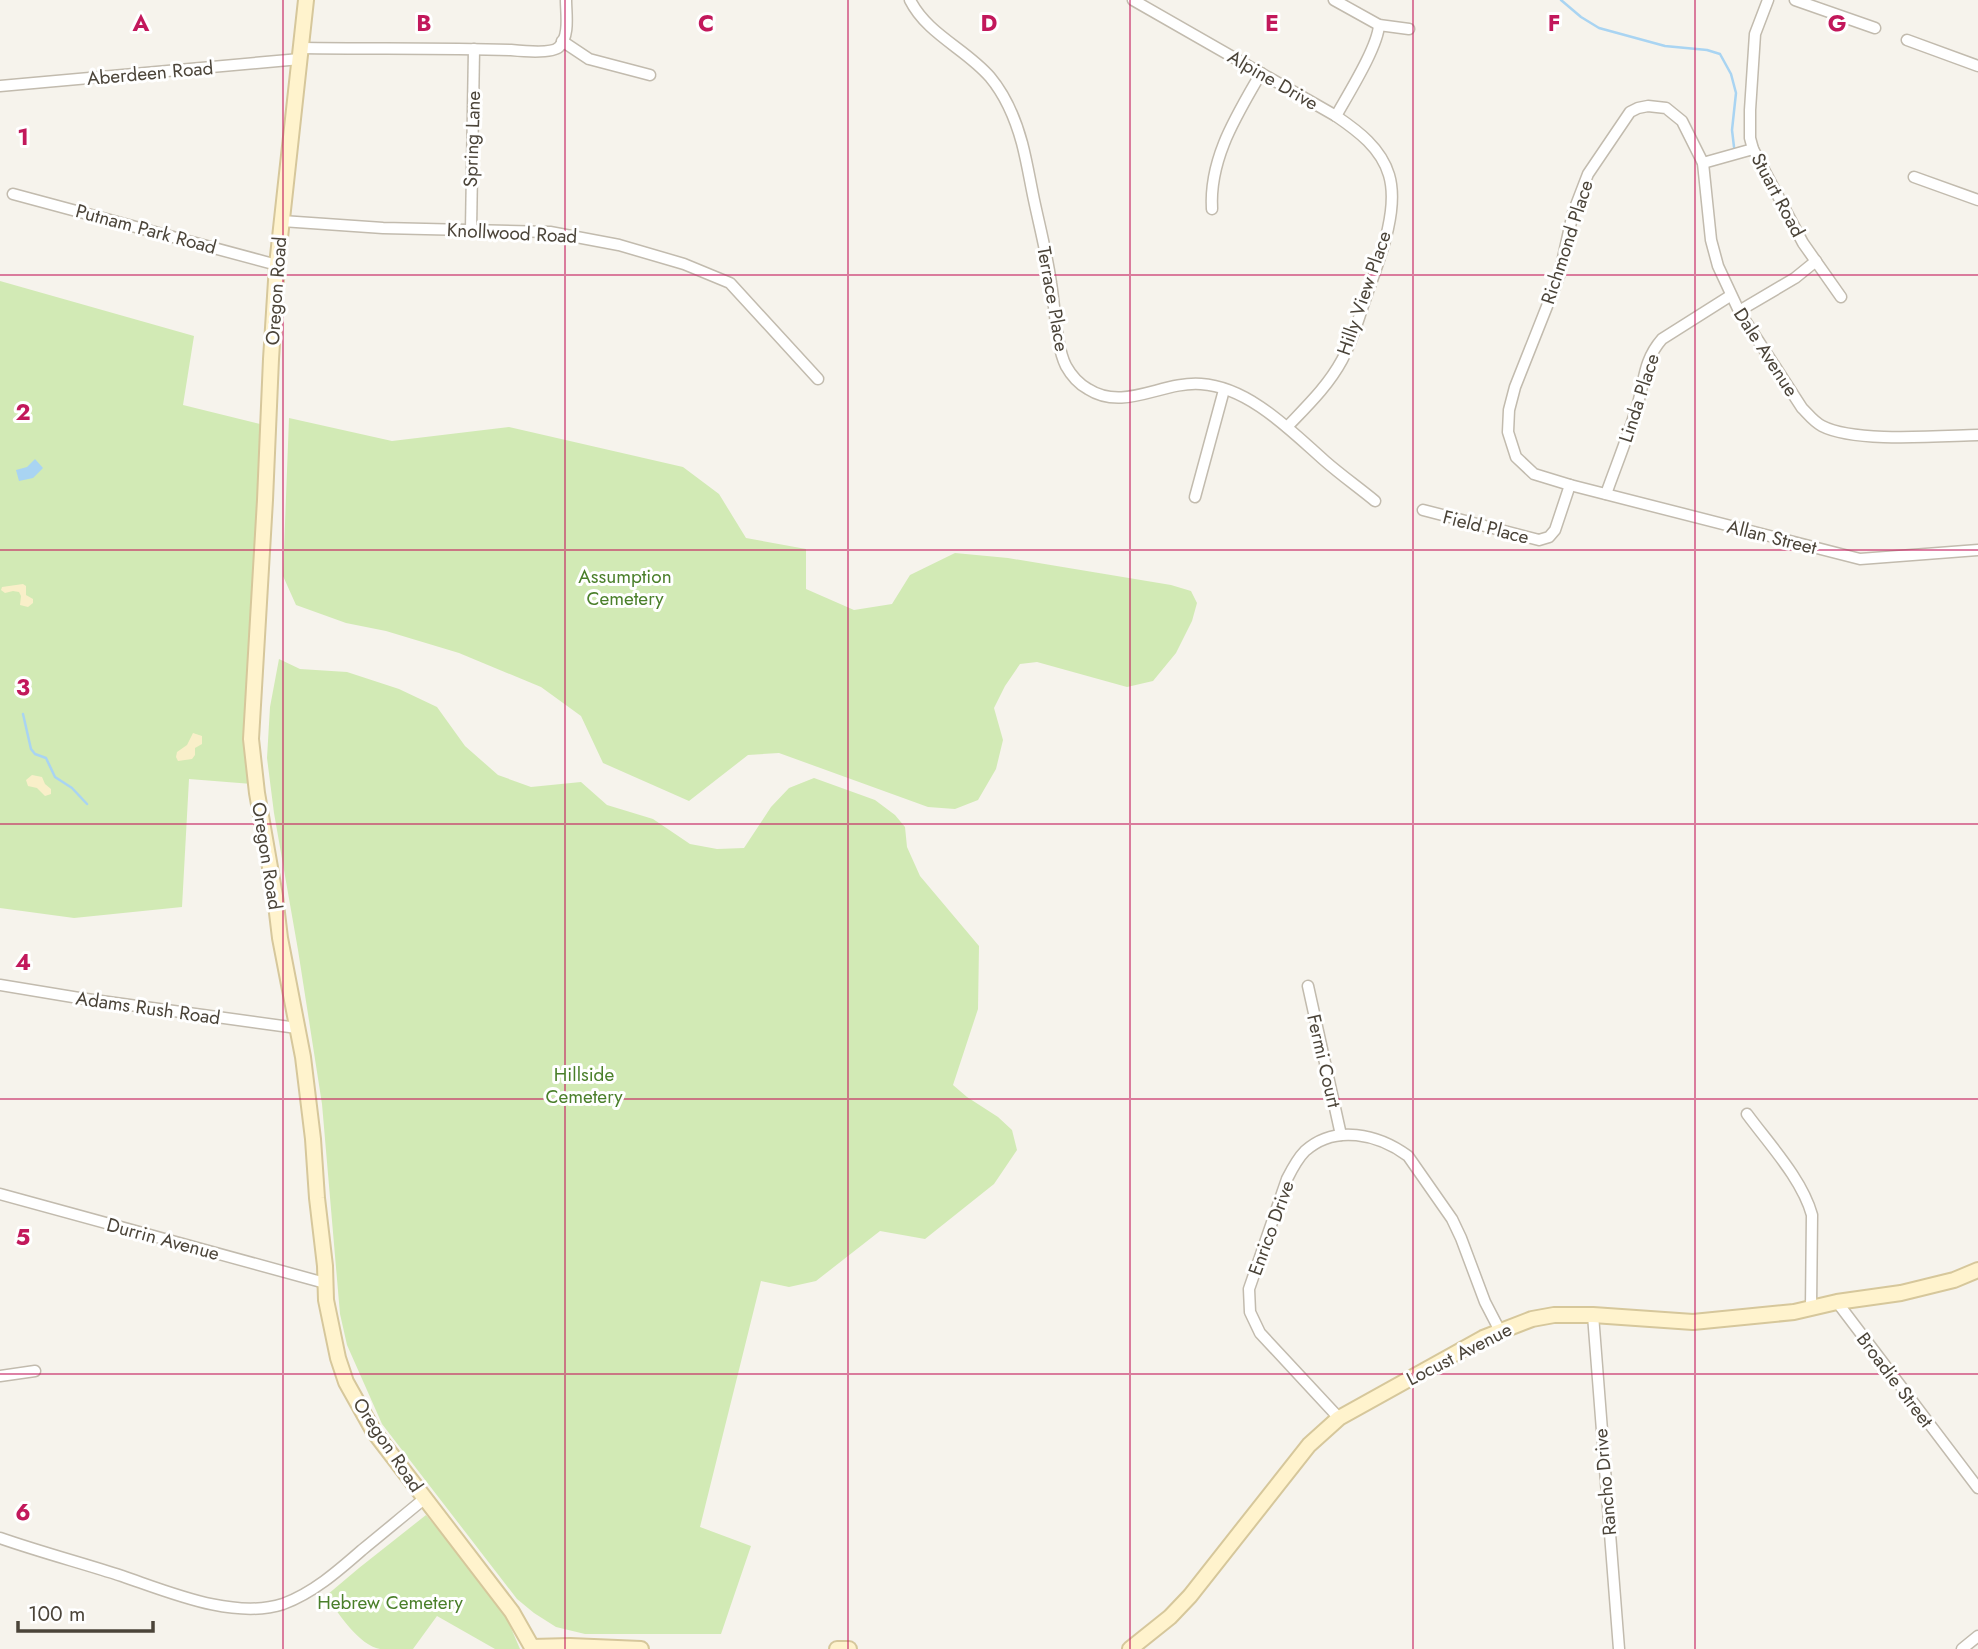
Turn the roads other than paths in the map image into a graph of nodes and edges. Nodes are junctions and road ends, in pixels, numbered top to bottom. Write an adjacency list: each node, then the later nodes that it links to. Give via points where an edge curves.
1 (306, 0): 14 (street, Oregon Road)
2 (566, 0): 12 (street)
3 (910, 0): 36 (street, Terrace Place, via 922,18 991,78 1014,118 1048,261 1060,349 1073,377 1086,389 1119,399 1181,385)
4 (1133, 0): 16 (street, Alpine Drive)
5 (1334, 0): 8 (street)
6 (1768, 0): 21 (street, Stuart Road, via 1755,34)
7 (1795, 0): 9 (street)
8 (1379, 25): 10 (street); 19 (street)
9 (1875, 28)
10 (1409, 29)
11 (1907, 40): 15 (street)
12 (562, 41): 13 (street, Aberdeen Road, via 554,49 534,51); 17 (street, via 589,59)
13 (474, 49): 14 (street, Aberdeen Road); 29 (street, Spring Lane)
14 (301, 53): 18 (street, Aberdeen Road); 28 (street, Oregon Road)
15 (1978, 66)
16 (1261, 73): 19 (street, Alpine Drive); 27 (street, via 1217,160)
17 (650, 75)
18 (0, 86)
19 (1336, 116): 24 (street, Alpine Drive, via 1366,138)
20 (1682, 121): 22 (street, Dale Avenue); 39 (street, Richmond Place, via 1666,108 1648,106 1630,112 1588,174 1573,213 1559,276 1515,387 1508,432 1516,457 1534,474)
21 (1752, 149): 22 (street); 30 (street, Stuart Road)
22 (1703, 163): 32 (street, Dale Avenue, via 1711,240)
23 (1914, 177): 26 (street)
24 (1390, 182): 37 (street, Hilly View Place, via 1382,250 1352,338 1319,393)
25 (13, 194): 31 (street, Putnam Park Road)
26 (1978, 200)
27 (1212, 209)
28 (282, 221): 29 (street, Knollwood Road); 31 (street, Oregon Road)
29 (471, 230): 35 (street, Knollwood Road, via 591,238 720,278 730,283)
30 (1816, 261): 33 (street, Stuart Road); 34 (street)
31 (278, 265): 47 (street, Oregon Road, via 251,739)
32 (1730, 296): 34 (street, Dale Avenue); 40 (street, Linda Place, via 1654,348)
33 (1841, 297)
34 (1739, 311): 38 (street, Dale Avenue, via 1802,408 1819,425 1881,437)
35 (818, 379)
36 (1224, 390): 37 (street, Terrace Place, via 1258,405); 41 (street)
37 (1287, 427): 42 (street, Terrace Place)
38 (1978, 435)
39 (1570, 485): 40 (street, Allan Street); 43 (street, Field Place, via 1555,530 1539,540)
40 (1606, 494): 44 (street, Allan Street, via 1860,559)
41 (1195, 497)
42 (1375, 501)
43 (1423, 510)
44 (1978, 550)
45 (0, 985): 47 (street, Adams Rush Road)
46 (1308, 986): 49 (street, Fermi Court)
47 (297, 1028): 52 (street, Oregon Road)
48 (1747, 1114): 54 (street, via 1810,1208)
49 (1341, 1135): 56 (street, Enrico Drive, via 1374,1138 1408,1156 1452,1219); 59 (street, Enrico Drive, via 1306,1151 1292,1170 1248,1302 1260,1333)
50 (0, 1196): 52 (street, Durrin Avenue)
51 (1978, 1270): 53 (street, Locust Avenue, via 1921,1288)
52 (326, 1283): 61 (street, Oregon Road, via 346,1382 374,1432)
53 (1837, 1302): 54 (street, Locust Avenue); 60 (street, Broadie Street)
54 (1811, 1308): 55 (street, Locust Avenue, via 1693,1322)
55 (1593, 1315): 56 (street, Locust Avenue, via 1554,1315); 69 (street, Rancho Drive)
56 (1500, 1331): 59 (street, Locust Avenue)
57 (35, 1371): 58 (street)
58 (0, 1376)
59 (1339, 1418): 68 (street, Locust Avenue, via 1309,1445 1190,1596)
60 (1978, 1488)
61 (424, 1499): 62 (street, via 331,1577 283,1604 262,1608 236,1609 161,1591); 64 (street, Oregon Road, via 505,1604)
62 (0, 1538)
63 (1978, 1636): 70 (street)
64 (532, 1648): 65 (street)
65 (641, 1649)
66 (837, 1649): 67 (street)
67 (849, 1649)
68 (1130, 1649)
69 (1619, 1649)
70 (1962, 1649)

